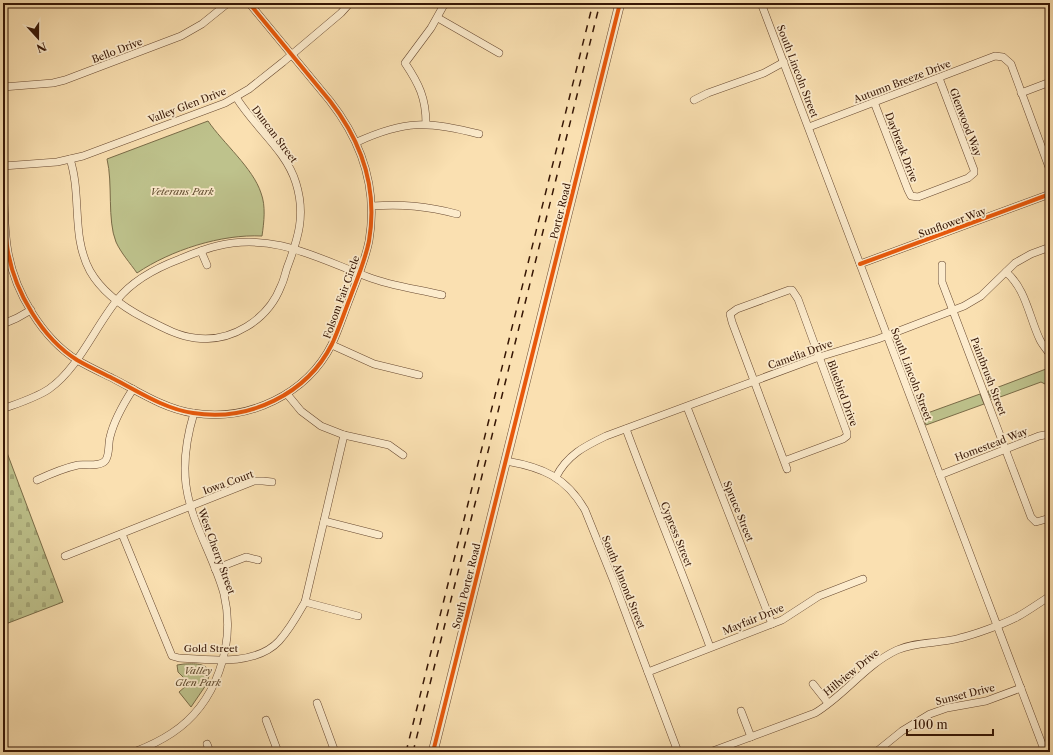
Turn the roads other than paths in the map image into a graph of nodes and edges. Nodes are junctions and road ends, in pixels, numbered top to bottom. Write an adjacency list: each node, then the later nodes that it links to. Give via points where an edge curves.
1 (228, 3): 13 (street, Bello Drive, via 202,24 181,36 65,80)
2 (249, 3): 9 (street, Folsom Fair Circle)
3 (350, 3): 9 (street, Valley Glen Drive)
4 (446, 3): 7 (street)
5 (620, 3): 56 (street, Porter Road)
6 (761, 3): 10 (street, South Lincoln Street)
7 (438, 18): 8 (street); 18 (street, via 405,63 421,90 426,110)
8 (499, 54)
9 (292, 55): 15 (street, Valley Glen Drive); 21 (street, Folsom Fair Circle, via 342,117)
10 (784, 62): 16 (street, via 764,73); 19 (street, South Lincoln Street)
11 (939, 78): 14 (street, Autumn Breeze Drive, via 995,56 1011,64); 17 (street, Autumn Breeze Drive); 27 (street, Glenwood Way, via 974,173 968,178)
12 (1050, 82): 14 (street)
13 (3, 87)
14 (1021, 93): 24 (street)
15 (236, 97): 22 (street, Valley Glen Drive); 31 (street, Duncan Street, via 285,160 296,182 301,216)
16 (694, 100)
17 (874, 102): 19 (street, Autumn Breeze Drive); 27 (street, Daybreak Drive, via 909,194)
18 (426, 124): 20 (street); 21 (street, via 391,128)
19 (809, 127): 34 (street, South Lincoln Street)
20 (479, 134)
21 (357, 142): 28 (street, Folsom Fair Circle, via 367,173)
22 (70, 159): 23 (street, Valley Glen Drive); 40 (street, Duncan Street, via 74,170 81,250 95,279)
23 (3, 166)
24 (1050, 170)
25 (3, 188): 32 (street, Folsom Fair Circle)
26 (1050, 194): 34 (street, Sunflower Way)
27 (913, 197)
28 (372, 206): 29 (street, via 425,206); 38 (street, Folsom Fair Circle, via 368,243)
29 (458, 214)
30 (1050, 247): 37 (street, Camelia Drive, via 1023,258)
31 (295, 248): 33 (street, via 250,242 222,245); 38 (street); 40 (street, Duncan Street, via 281,286 262,315 250,325 222,337 208,339 178,334 133,312)
32 (5, 251): 41 (street, Folsom Fair Circle)
33 (201, 251): 35 (street); 40 (street, via 155,269 125,290)
34 (860, 264): 44 (street, South Lincoln Street)
35 (207, 265)
36 (942, 265): 42 (street, Paintbrush Street, via 942,282)
37 (1006, 272): 42 (street, Camelia Drive, via 981,296); 46 (street, via 1021,292 1040,341)
38 (359, 273): 39 (street, via 381,281); 45 (street, Folsom Fair Circle)
39 (442, 295)
40 (116, 300): 48 (street)
41 (30, 310): 43 (street); 48 (street, Folsom Fair Circle, via 54,339)
42 (953, 310): 44 (street, Camelia Drive); 60 (street, Paintbrush Street)
43 (3, 324)
44 (887, 335): 47 (street, Camelia Drive); 65 (street, South Lincoln Street)
45 (332, 345): 49 (street, via 374,364); 52 (street, Folsom Fair Circle, via 303,381)
46 (1049, 353)
47 (819, 357): 50 (street, Camelia Drive); 50 (street, Bluebird Drive, via 798,299 792,290 737,309 730,314); 63 (street, Bluebird Drive, via 847,430 847,436)
48 (76, 359): 51 (street, Folsom Fair Circle); 54 (street, via 60,380 48,390)
49 (419, 375)
50 (754, 382): 53 (street, Camelia Drive); 63 (street)
51 (133, 389): 55 (street, Folsom Fair Circle, via 164,404); 67 (street, via 110,436 105,461 100,464 78,465)
52 (287, 394): 55 (street, Folsom Fair Circle, via 270,403 241,412); 59 (street, via 301,411 321,426)
53 (687, 406): 57 (street, Camelia Drive); 81 (street, Spruce Street)
54 (8, 407)
55 (194, 413): 69 (street, West Cherry Street, via 184,466)
56 (515, 423): 62 (street, South Porter Road)
57 (626, 429): 66 (street, Camelia Drive, via 579,450 565,463); 83 (street, Cypress Street)
58 (1050, 434): 60 (street, Homestead Way)
59 (344, 435): 61 (street, via 389,445); 71 (street, Gold Street)
60 (1006, 450): 65 (street, Homestead Way); 70 (street, Paintbrush Street, via 1033,519 1037,522)
61 (403, 455)
62 (506, 461): 66 (street, South Almond Street, via 537,468); 98 (street, South Porter Road)
63 (784, 461): 64 (street)
64 (787, 469)
65 (940, 474): 82 (street, South Lincoln Street)
66 (556, 477): 85 (street, South Almond Street, via 573,492 585,510)
67 (37, 480)
68 (272, 482): 69 (street, Iowa Court, via 254,481)
69 (190, 506): 72 (street, Iowa Court); 76 (street, West Cherry Street)
70 (1050, 518)
71 (324, 521): 73 (street); 79 (street, Gold Street)
72 (122, 534): 74 (street, Iowa Court); 84 (street, Gold Street, via 172,656)
73 (379, 535)
74 (65, 556)
75 (258, 560): 76 (street, via 246,558)
76 (215, 569): 84 (street, West Cherry Street, via 224,593 227,613)
77 (863, 579): 81 (street, Mayfair Drive, via 819,596 790,616)
78 (1050, 596): 82 (street, Hillview Drive, via 1015,618)
79 (305, 602): 80 (street); 84 (street, Gold Street, via 292,626 278,642 260,653 241,659)
80 (358, 616)
81 (772, 624): 83 (street, Mayfair Drive)
82 (997, 625): 87 (street, South Lincoln Street); 89 (street, Hillview Drive, via 959,638 920,643 896,651 866,670)
83 (710, 647): 85 (street, Mayfair Drive)
84 (223, 660): 94 (street, West Cherry Street, via 209,694 187,721 172,733)
85 (648, 672): 99 (street, South Almond Street)
86 (813, 684): 89 (street)
87 (1021, 688): 101 (street, Sunset Drive, via 986,701 947,708 930,714 911,724); 102 (street, South Lincoln Street)
88 (317, 703): 97 (street)
89 (828, 703): 92 (street, Hillview Drive, via 815,713)
90 (741, 711): 92 (street)
91 (266, 720): 96 (street)
92 (751, 737): 100 (street, Hillview Drive)
93 (207, 744): 95 (street)
94 (134, 752)
95 (210, 752)
96 (278, 752)
97 (335, 752)
98 (433, 752)
99 (678, 752)
100 (710, 752)
101 (876, 752)
102 (1045, 752)

